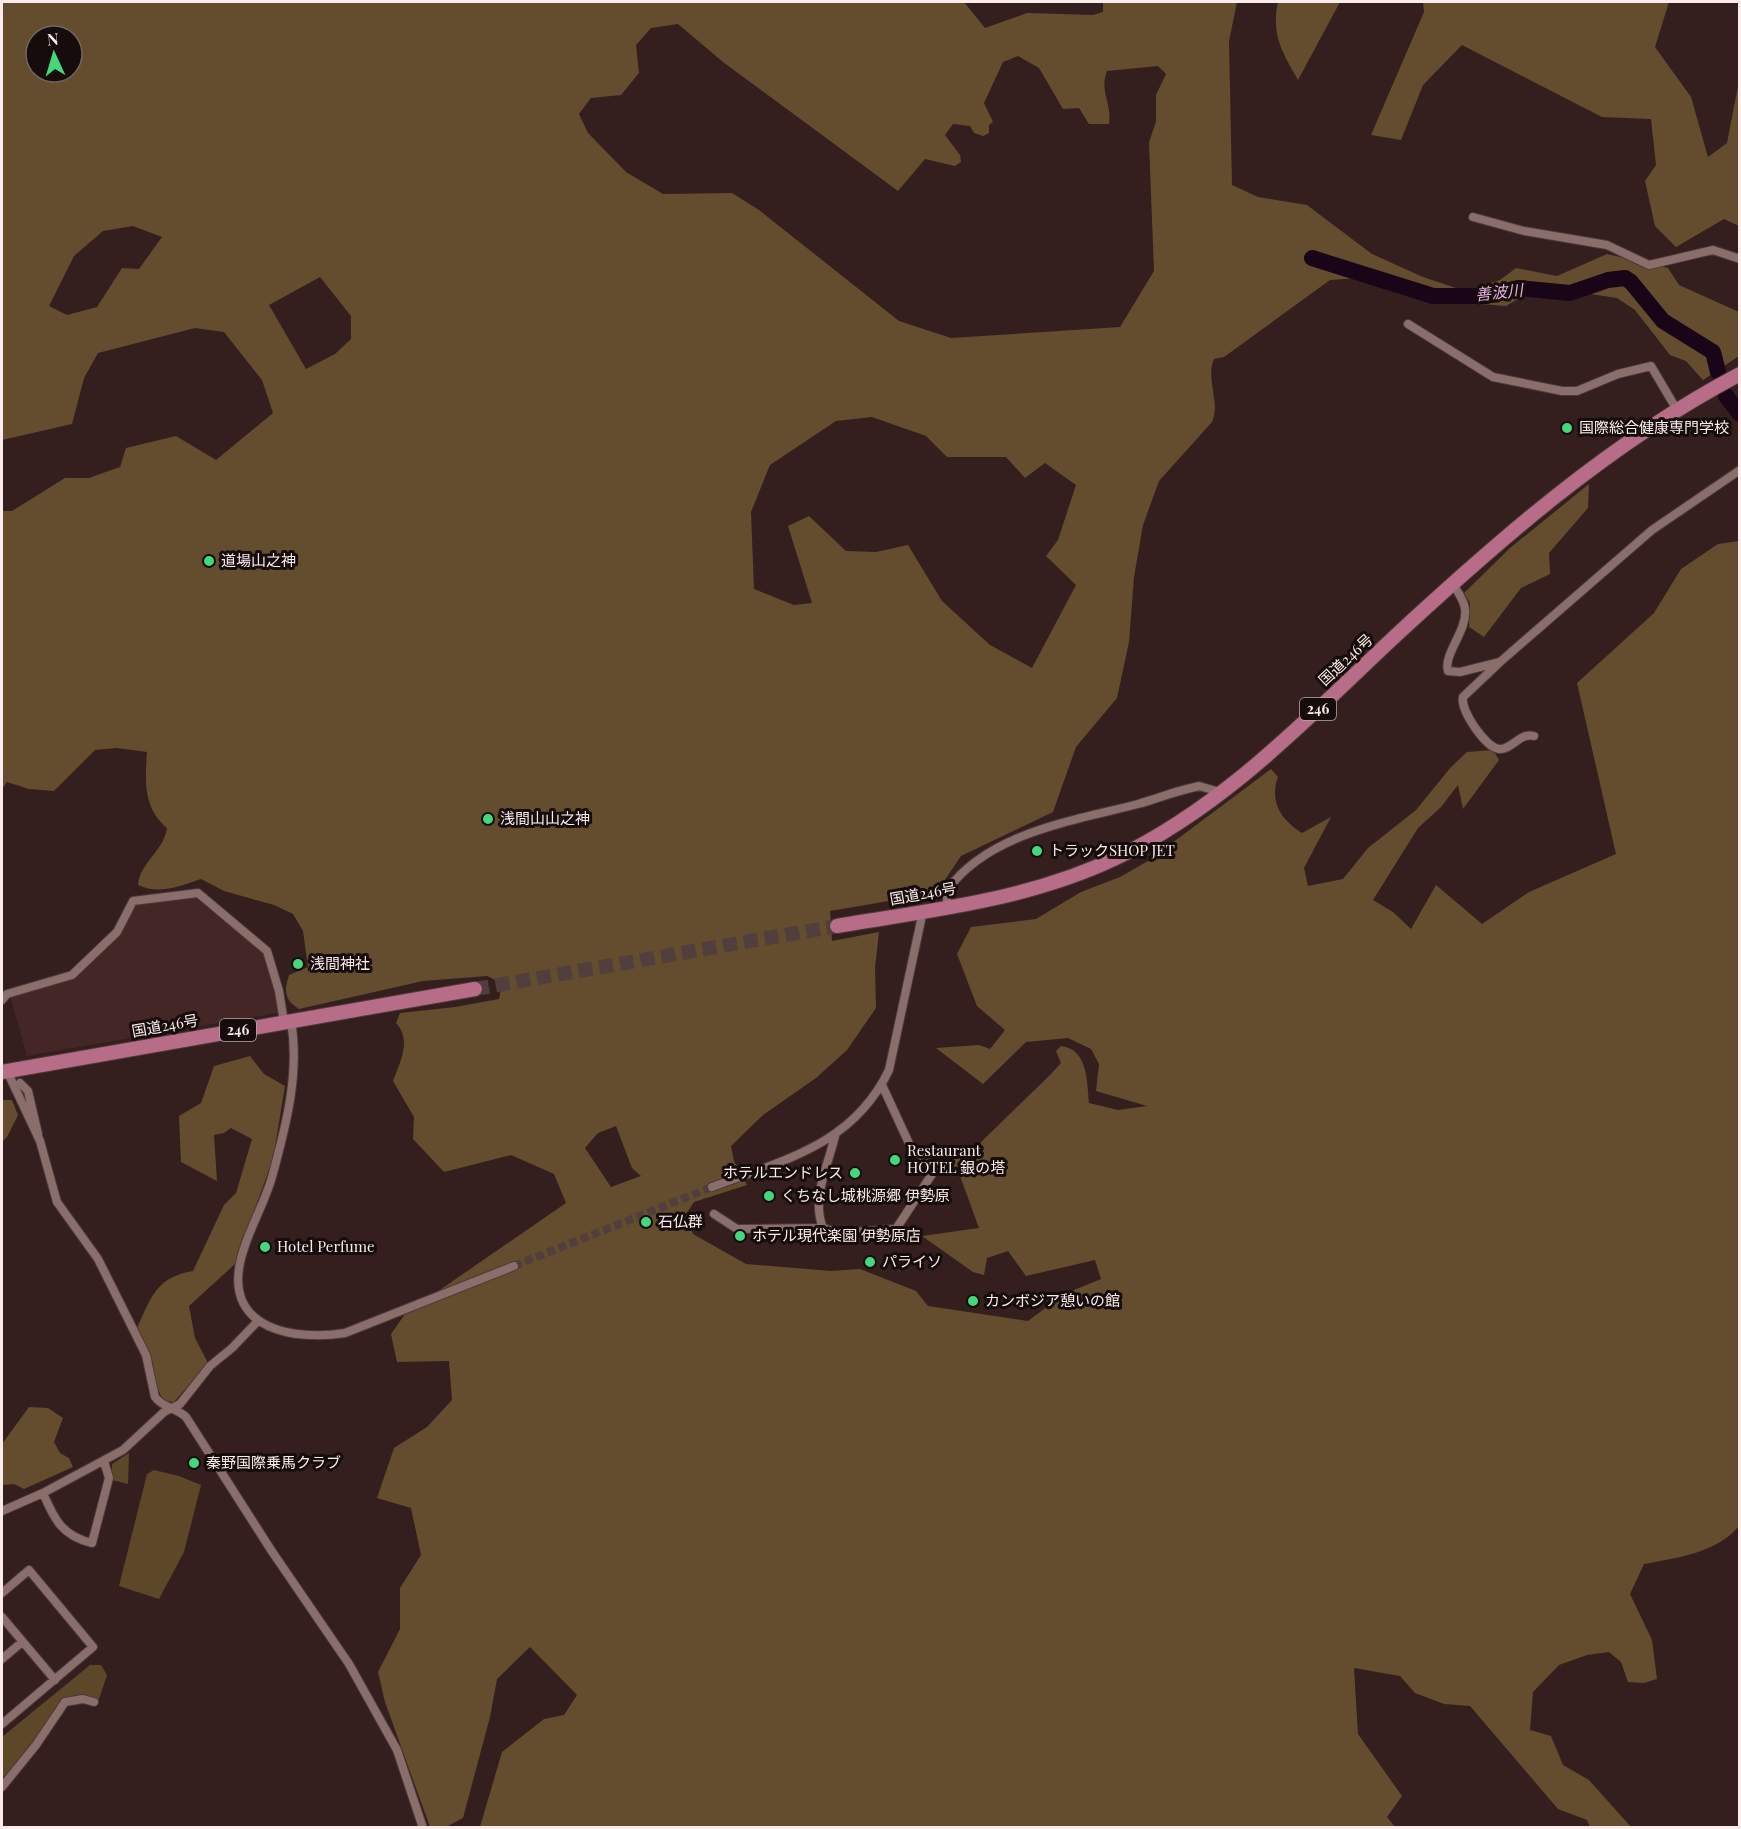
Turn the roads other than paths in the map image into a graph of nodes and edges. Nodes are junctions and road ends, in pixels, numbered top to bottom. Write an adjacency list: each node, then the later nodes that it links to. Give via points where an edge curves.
1 (1473, 217): 2 (street, via 1524,231 1607,245 1649,265 1713,250)
2 (1740, 259)
3 (1408, 324): 5 (street, via 1493,377 1562,391 1577,391 1651,366)
4 (1740, 374): 5 (highway, 国道246号 / 246)
5 (1677, 410): 7 (highway, 国道246号 / 246, via 1549,500)
6 (1740, 470): 8 (street, via 1652,530)
7 (1452, 583): 8 (street, via 1466,610 1448,671 1461,672); 10 (highway, 国道246号 / 246)
8 (1500, 662): 9 (street, via 1463,697 1464,711 1494,747 1505,748 1524,736)
9 (1534, 736)
10 (1223, 793): 11 (highway, 国道246号 / 246, via 1170,830 1074,876); 11 (street, via 1199,786 1030,833 984,856 966,872 947,890)
11 (947, 907): 12 (highway, 国道246号 / 246)
12 (923, 911): 13 (highway, 国道246号 / 246); 19 (street, via 894,1052)
13 (837, 926)
14 (475, 989): 16 (highway, 国道246号 / 246)
15 (2, 1000): 16 (street, via 7,994 72,975 117,932 133,902 198,893 267,951)
16 (288, 1021): 17 (highway, 国道246号 / 246); 26 (street, via 296,1061 279,1150 238,1272 243,1305)
17 (4, 1071): 21 (street)
18 (20, 1083): 21 (street, via 28,1091)
19 (882, 1085): 20 (street, via 858,1116); 24 (street, via 913,1152 936,1168 896,1229 841,1233)
20 (835, 1136): 22 (street); 24 (street, via 819,1197)
21 (38, 1137): 27 (street, via 57,1202 98,1259 120,1300 146,1355 155,1397)
22 (712, 1187)
23 (714, 1214): 24 (street, via 737,1229)
24 (822, 1228)
25 (514, 1266): 26 (street, via 345,1333 294,1333)
26 (258, 1321): 27 (street, via 210,1366 180,1404)
27 (171, 1408): 28 (street, via 123,1450); 39 (street, via 186,1417 349,1665 397,1750)
28 (104, 1461): 29 (street); 29 (street, via 109,1478 92,1543 78,1539 55,1521)
29 (43, 1493): 30 (street)
30 (2, 1511)
31 (2, 1593): 35 (street, via 29,1570 93,1647)
32 (2, 1617): 33 (street)
33 (22, 1642): 34 (street); 35 (street)
34 (2, 1659)
35 (55, 1680): 37 (street)
36 (94, 1702): 38 (street, via 65,1702)
37 (2, 1724)
38 (2, 1787)
39 (423, 1827)

